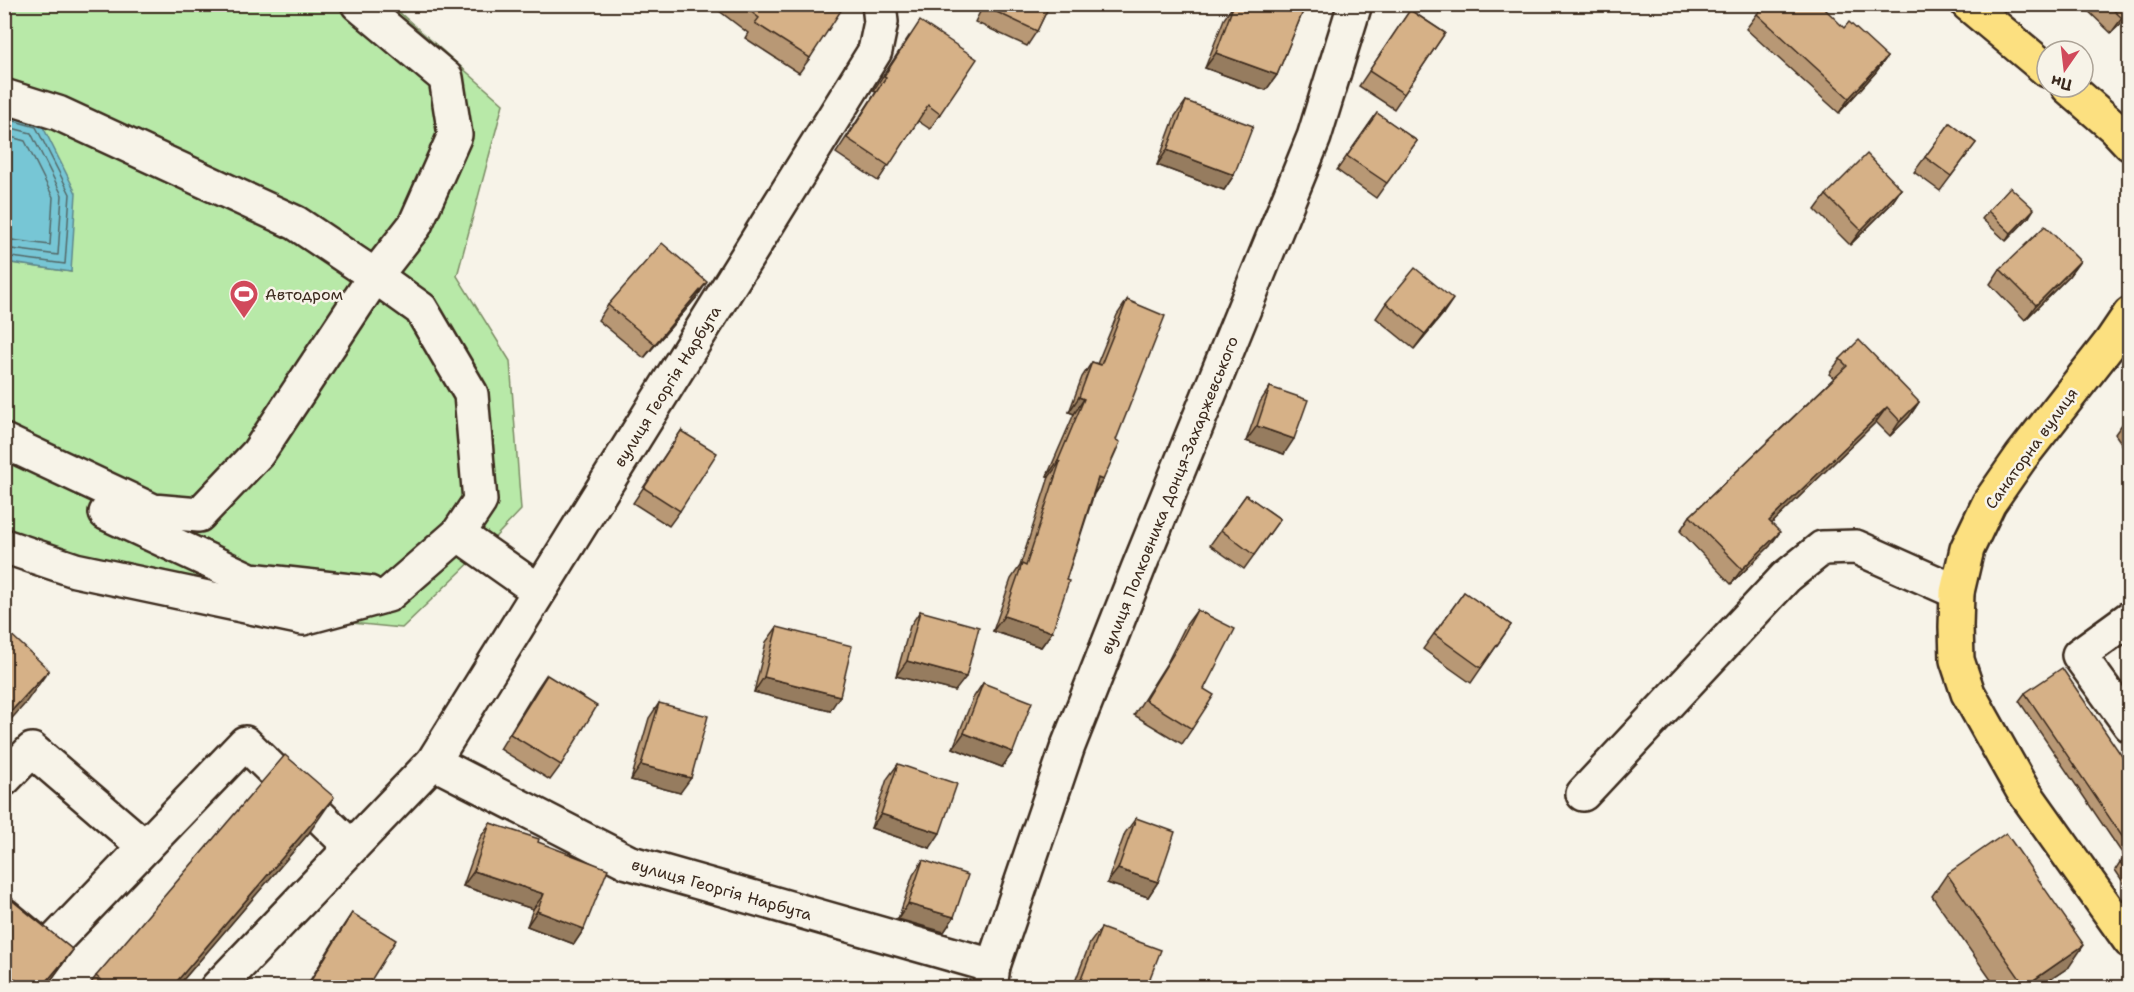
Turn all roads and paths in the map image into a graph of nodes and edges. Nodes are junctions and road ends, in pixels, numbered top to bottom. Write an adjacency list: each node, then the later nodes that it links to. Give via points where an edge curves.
1 (358, 4): 9 (street, via 446,78 455,135 415,225)
2 (879, 4): 14 (street, вулиця Георгія Нарбута, via 881,22 875,51)
3 (1354, 4): 26 (street, вулиця Полковника Донця-Захаржевського, via 1314,137 1068,746)
4 (1968, 4): 5 (main road)
5 (2035, 60)
6 (4, 96): 9 (street, via 58,113 296,223)
7 (2082, 99): 8 (main road)
8 (2130, 144)
9 (375, 276): 11 (street, via 258,453 199,514 153,511); 12 (street, via 422,309 471,394 480,501)
10 (2130, 314): 15 (main road, Санаторна вулиця, via 1989,503 1967,549)
11 (4, 442): 16 (street, via 62,492 250,580)
12 (458, 534): 14 (street); 16 (street)
13 (4, 546): 16 (street, via 75,570 303,618)
14 (539, 591): 19 (street, вулиця Георгія Нарбута)
15 (1957, 592): 21 (street, via 1856,547 1822,548 1786,577); 25 (main road, Санаторна вулиця, via 1957,660 1968,693 2022,789)
16 (388, 595)
17 (2130, 618): 18 (street, via 2079,655)
18 (2130, 725)
19 (433, 762): 23 (street, вулиця Георгія Нарбута); 26 (street, вулиця Георгія Нарбута, via 628,862)
20 (4, 779): 22 (street, via 32,750)
21 (1583, 794)
22 (145, 847): 23 (street, via 245,742); 24 (street, via 46,950)
23 (351, 847): 27 (street, вулиця Георгія Нарбута)
24 (4, 915)
25 (2130, 940)
26 (992, 976)
27 (217, 987)

